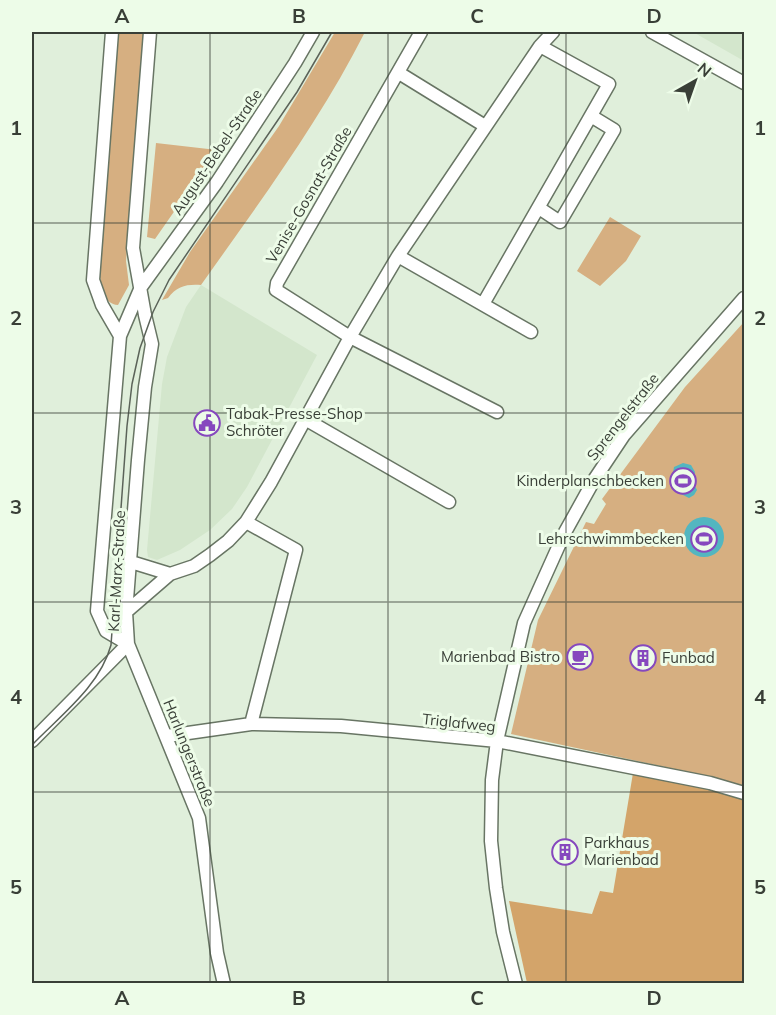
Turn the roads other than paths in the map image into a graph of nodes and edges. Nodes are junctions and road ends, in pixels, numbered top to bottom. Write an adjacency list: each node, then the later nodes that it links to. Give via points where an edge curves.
1 (112, 32): 18 (street, via 93,280)
2 (150, 32): 14 (street, Karl-Marx-Straße, via 133,248)
3 (313, 32): 14 (street, August-Bebel-Straße, via 217,182)
4 (421, 32): 8 (street, Venise-Gosnat-Straße)
5 (553, 32): 7 (street)
6 (652, 32): 9 (street)
7 (540, 46): 10 (street, via 609,84); 11 (street)
8 (399, 73): 11 (street); 19 (street, Venise-Gosnat-Straße, via 277,283 276,290)
9 (744, 83)
10 (591, 116): 12 (street); 12 (street, via 614,130 560,222)
11 (485, 126): 13 (street)
12 (539, 208): 16 (street)
13 (398, 256): 16 (street); 19 (street)
14 (141, 287): 18 (street, Karl-Marx-Straße); 24 (street, Karl-Marx-Straße, via 152,344)
15 (744, 298): 31 (street, Sprengelstraße, via 624,435 594,480 564,534 524,623)
16 (483, 304): 17 (street)
17 (531, 332)
18 (120, 336): 27 (street, Karl-Marx-Straße, via 97,611 106,632)
19 (350, 337): 20 (street, Venise-Gosnat-Straße); 21 (street)
20 (497, 412)
21 (305, 419): 22 (street); 23 (street)
22 (449, 502)
23 (246, 522): 25 (street, via 194,566); 28 (street, via 296,550)
24 (131, 561): 25 (street); 26 (street, Karl-Marx-Straße)
25 (170, 574): 26 (street)
26 (126, 612): 27 (street, Karl-Marx-Straße)
27 (128, 644): 29 (street, Harlungerstraße); 30 (street)
28 (251, 724): 29 (street, Triglafweg); 31 (street, Triglafweg, via 341,726)
29 (167, 736): 33 (street, Harlungerstraße, via 199,818)
30 (32, 741)
31 (497, 741): 32 (street, Triglafweg); 34 (street, Sprengelstraße, via 491,841 503,932)
32 (744, 793)
33 (224, 984)
34 (516, 984)

